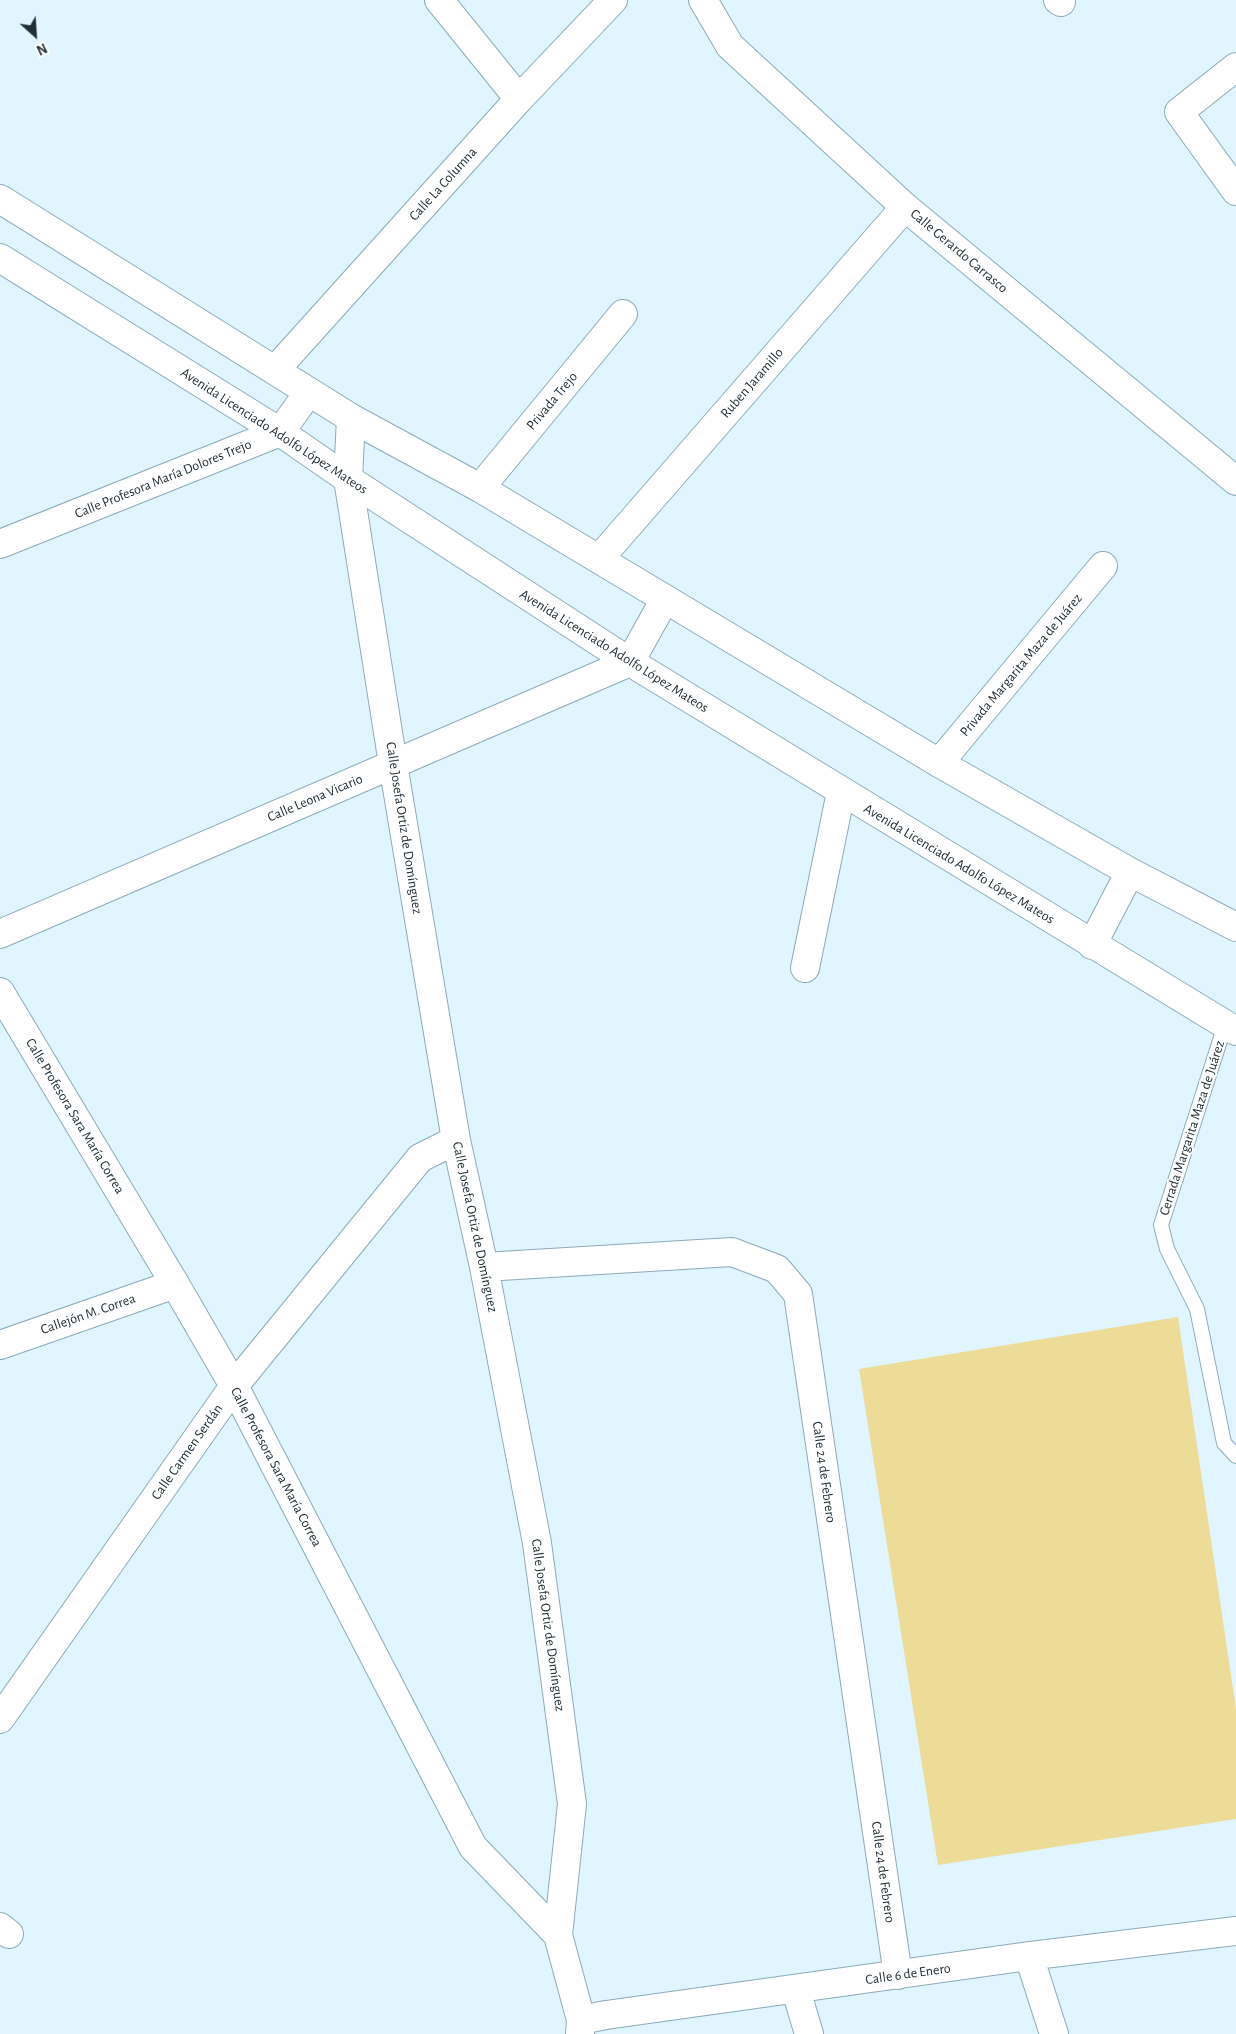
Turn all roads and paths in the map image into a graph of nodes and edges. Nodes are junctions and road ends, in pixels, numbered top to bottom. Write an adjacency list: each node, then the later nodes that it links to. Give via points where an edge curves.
1 (439, 0): 5 (street)
2 (613, 0): 5 (street, Calle La Columna)
3 (703, 0): 8 (street, Calle Gerardo Carrasco, via 730,46)
4 (1236, 67): 6 (street, via 1179,112)
5 (519, 99): 11 (street, Calle La Columna)
6 (1236, 191)
7 (0, 199): 11 (street)
8 (905, 207): 16 (street, Calle Gerardo Carrasco); 19 (street, Ruben Jaramillo)
9 (0, 258): 14 (street, Avenida Licenciado Adolfo López Mateos)
10 (623, 314): 17 (street, Privada Trejo)
11 (276, 370): 12 (street)
12 (309, 392): 13 (street); 14 (street)
13 (351, 418): 15 (street, Calle Josefa Ortiz de Domínguez); 17 (street)
14 (280, 432): 15 (street, Avenida Licenciado Adolfo López Mateos); 18 (street, Calle Profesora María Dolores Trejo)
15 (348, 479): 22 (street, Avenida Licenciado Adolfo López Mateos); 24 (street, Calle Josefa Ortiz de Domínguez)
16 (1236, 481)
17 (480, 488): 19 (street)
18 (0, 544)
19 (599, 559): 21 (street)
20 (1103, 566): 23 (street, Privada Margarita Maza de Juárez)
21 (665, 599): 22 (street); 23 (street)
22 (630, 662): 24 (street, Calle Leona Vicario); 25 (street, Avenida Licenciado Adolfo López Mateos)
23 (939, 763): 26 (street)
24 (393, 764): 28 (street, Calle Leona Vicario); 33 (street, Calle Josefa Ortiz de Domínguez)
25 (841, 792): 29 (street, Avenida Licenciado Adolfo López Mateos); 30 (street)
26 (1130, 872): 27 (street); 29 (street)
27 (1236, 927)
28 (0, 934)
29 (1092, 945): 32 (street, Avenida Licenciado Adolfo López Mateos)
30 (805, 968)
31 (0, 992): 35 (street, Calle Profesora Sara María Correa)
32 (1230, 1028): 38 (lane, Cerrada Margarita Maza de Juárez, via 1161,1225 1168,1249 1197,1309 1224,1443)
33 (456, 1140): 34 (street, Calle Josefa Ortiz de Domínguez); 37 (street, Calle Carmen Serdán, via 420,1158)
34 (484, 1267): 41 (street, Calle Josefa Ortiz de Domínguez, via 537,1543 572,1804); 43 (street, Calle 24 de Febrero, via 732,1252 777,1269 798,1294)
35 (175, 1284): 36 (street, Callejón M. Correa); 37 (street, Calle Profesora Sara María Correa)
36 (0, 1345)
37 (234, 1386): 39 (street, Calle Carmen Serdán); 41 (street, Calle Profesora Sara María Correa, via 473,1847)
38 (1236, 1456)
39 (0, 1719)
40 (1236, 1931): 42 (street, Calle 6 de Enero)
41 (558, 1935): 45 (street, Calle Josefa Ortiz de Domínguez)
42 (1029, 1956): 43 (street, Calle 6 de Enero); 47 (street)
43 (898, 1975): 44 (street, Calle 6 de Enero)
44 (796, 1990): 45 (street, Calle 6 de Enero, via 615,2014); 46 (street)
45 (580, 2027)
46 (809, 2034)
47 (1054, 2034)

